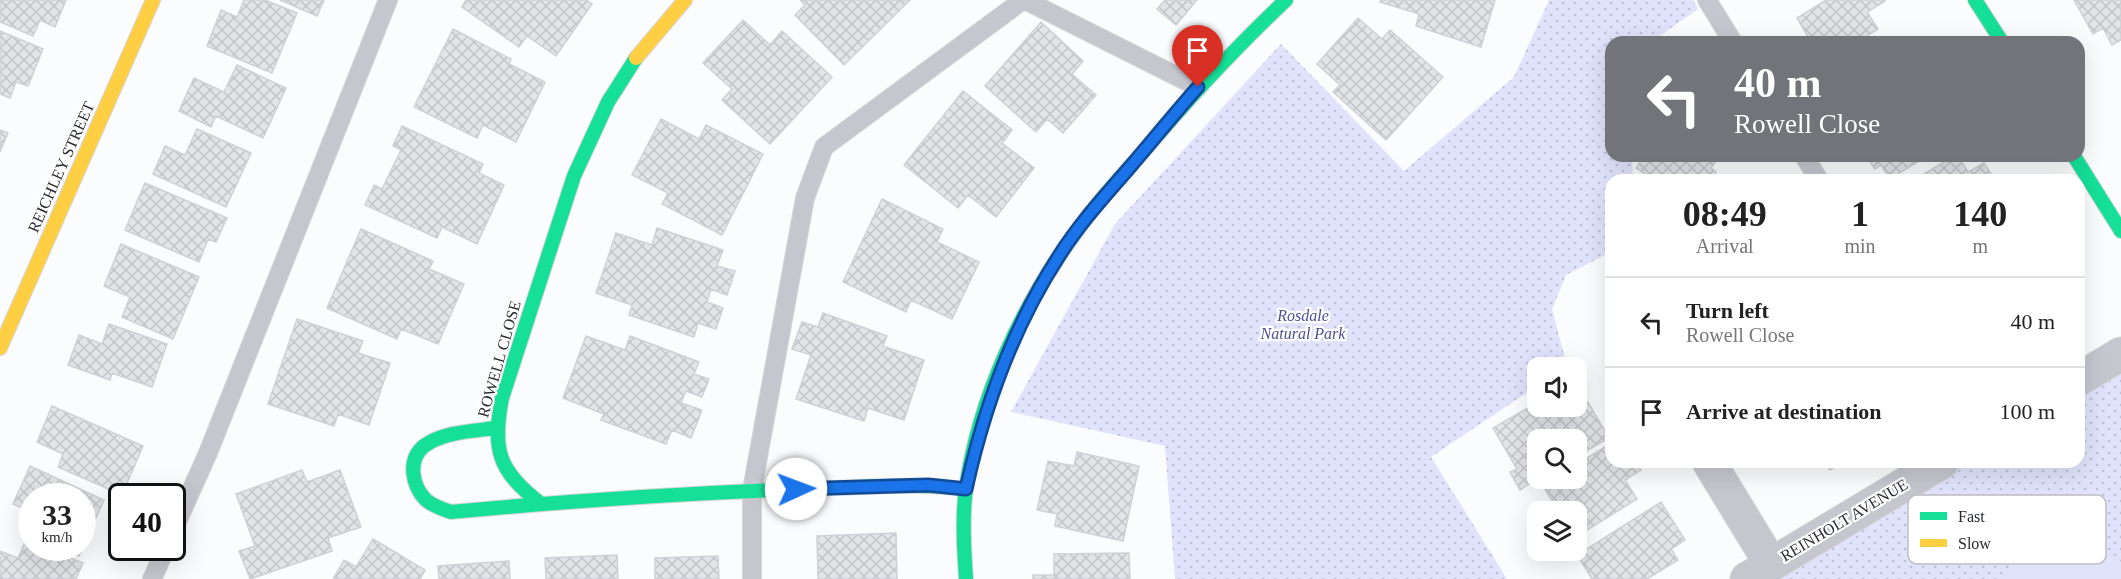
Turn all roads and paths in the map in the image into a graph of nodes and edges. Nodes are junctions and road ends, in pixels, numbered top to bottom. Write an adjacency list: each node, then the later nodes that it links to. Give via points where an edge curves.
1 (153, 0): 13 (street, REICHLEY STREET)
2 (388, 0): 21 (lane)
3 (685, 0): 16 (street, ROWELL CLOSE, via 639,54 587,145 507,381)
4 (1024, 0): 10 (lane); 20 (lane, via 824,147 804,198)
5 (1286, 0): 10 (street)
6 (1707, 0): 8 (lane)
7 (1976, 0): 9 (street)
8 (1729, 36)
9 (1998, 36)
10 (1198, 87): 19 (street, via 1058,257 1000,372 977,440)
11 (2078, 162): 12 (street)
12 (2121, 231)
13 (0, 348)
14 (2121, 354): 15 (street)
15 (2085, 376)
16 (496, 428): 22 (street, ROWELL CLOSE, via 498,451 506,471); 22 (street, via 449,435 421,448 412,467 419,492 433,506 451,512)
17 (1712, 468): 24 (street)
18 (1932, 468): 24 (street, REINHOLT AVENUE)
19 (966, 489): 20 (street, via 928,485); 27 (street)
20 (752, 490): 22 (street); 26 (lane)
21 (186, 502)
22 (540, 503)
23 (160, 561): 25 (lane)
24 (1759, 572)
25 (152, 579)
26 (752, 579)
27 (966, 579)

